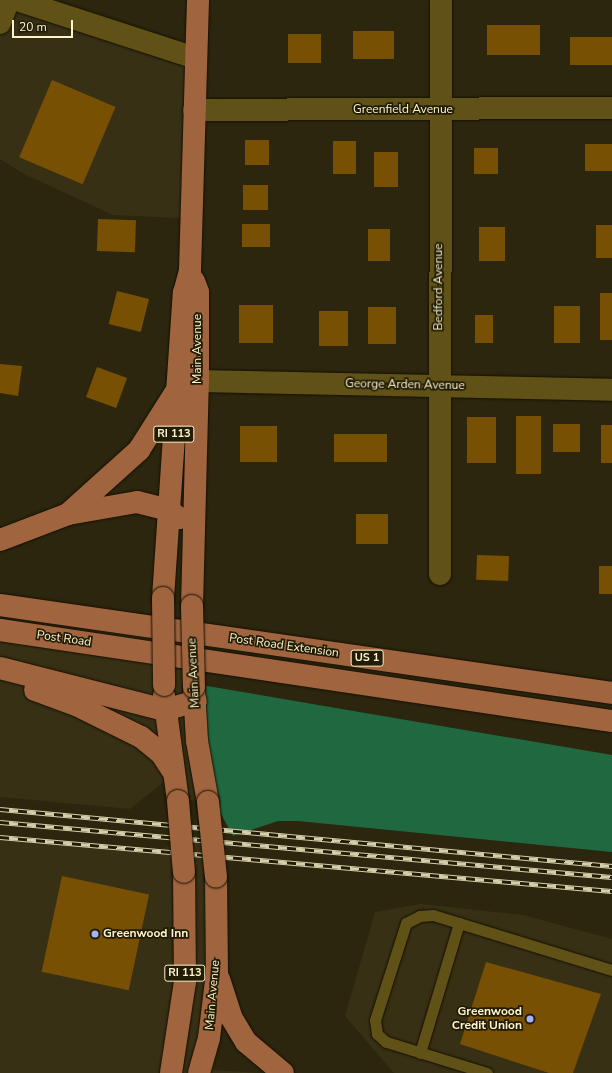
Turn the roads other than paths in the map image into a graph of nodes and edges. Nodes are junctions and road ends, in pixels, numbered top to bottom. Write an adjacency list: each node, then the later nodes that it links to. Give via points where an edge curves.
1 (9, 0): 5 (street)
2 (17, 0): 6 (street)
3 (198, 0): 6 (main road, Main Avenue / RI 113)
4 (441, 0): 9 (street, Bedford Avenue)
5 (0, 23)
6 (196, 58): 8 (main road, Main Avenue / RI 113)
7 (612, 108): 9 (street, Greenfield Avenue)
8 (194, 110): 9 (street, Greenfield Avenue); 10 (main road, Main Avenue / RI 113)
9 (440, 110): 12 (street, Bedford Avenue)
10 (190, 270): 11 (main road, Main Avenue / RI 113, via 198,292); 14 (main road, Main Avenue / RI 113, via 184,293)
11 (198, 381): 12 (street, George Arden Avenue); 18 (main road, Main Avenue / RI 113)
12 (439, 386): 13 (street, George Arden Avenue); 19 (street, Bedford Avenue)
13 (612, 390)
14 (176, 392): 15 (main road, Main Avenue / RI 113); 16 (main road, via 139,450)
15 (168, 510): 16 (main road, via 137,502); 18 (main road, via 181,520); 28 (main road, Main Avenue / RI 113, bridge, via 163,598)
16 (68, 514): 17 (main road)
17 (0, 540)
18 (193, 554): 27 (main road, Main Avenue / RI 113, bridge)
19 (440, 574)
20 (0, 605): 21 (main road, Post Road / US 1)
21 (122, 622): 26 (main road, Post Road Extension / US 1)
22 (0, 630): 23 (main road, Post Road / US 1)
23 (128, 647): 29 (main road, Post Road Extension / US 1)
24 (0, 668): 28 (main road)
25 (0, 672): 30 (main road, via 26,687 76,705 141,737 161,753)
26 (612, 693)
27 (195, 694): 28 (main road); 33 (main road, Main Avenue / RI 113, bridge, via 197,741 208,802 216,878)
28 (165, 710): 30 (main road, Main Avenue / RI 113)
29 (612, 721)
30 (172, 770): 35 (main road, Main Avenue / RI 113, bridge, via 178,801 184,872 185,982)
31 (460, 923): 32 (lane); 34 (lane); 34 (lane, via 433,915 420,916 406,923 375,1020 377,1034 386,1042)
32 (612, 970)
33 (217, 973): 36 (main road, Main Avenue / RI 113, via 209,1038); 37 (main road, via 231,1017 246,1042)
34 (420, 1053): 38 (lane)
35 (170, 1073)
36 (199, 1073)
37 (283, 1073)
38 (487, 1073)

